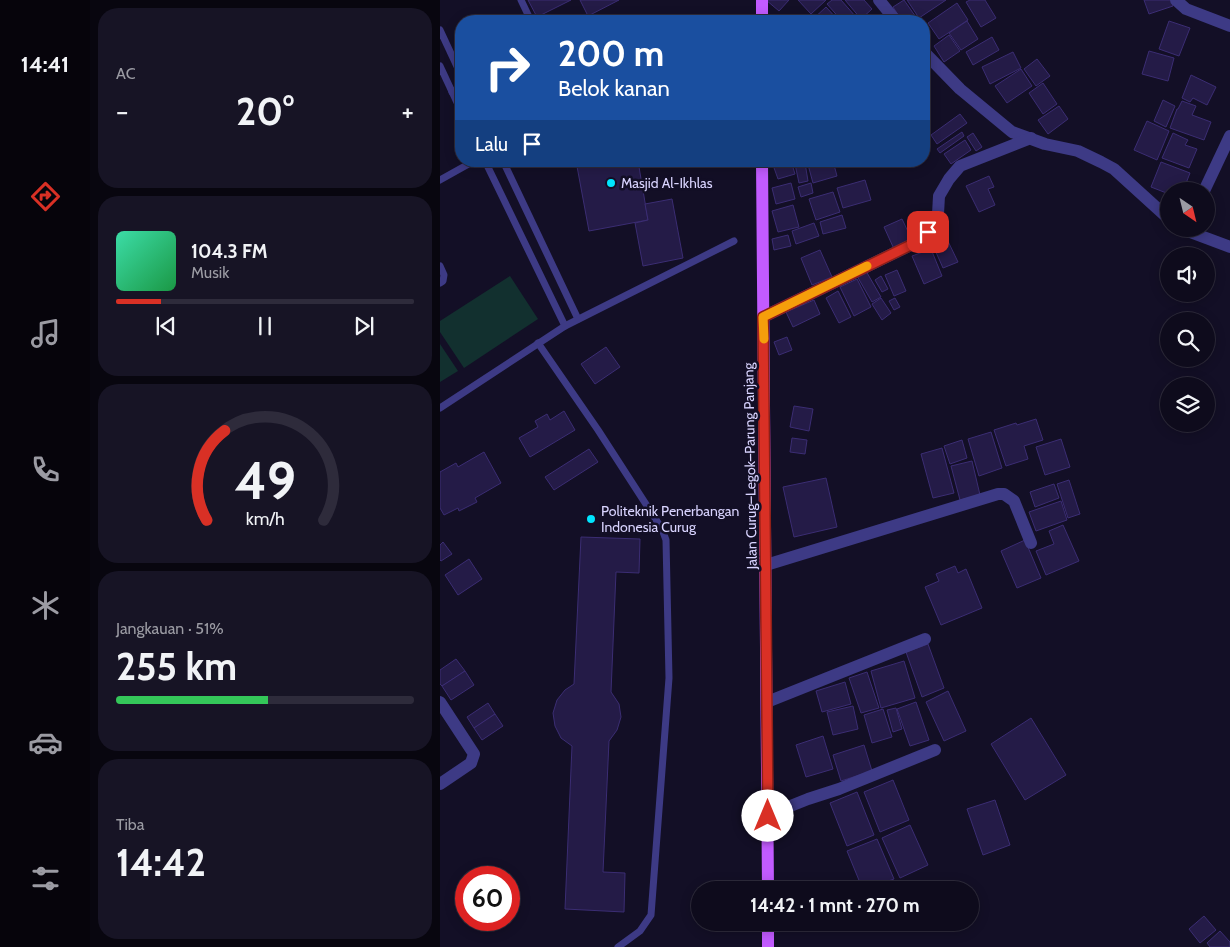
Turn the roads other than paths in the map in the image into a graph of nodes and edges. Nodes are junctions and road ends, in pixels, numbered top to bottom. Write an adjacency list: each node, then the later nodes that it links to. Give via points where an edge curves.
1 (521, 0): 5 (lane)
2 (762, 0): 6 (main road)
3 (879, 0): 7 (street)
4 (1176, 0): 8 (street, via 1186,9)
5 (528, 15)
6 (762, 15)
7 (891, 15)
8 (1230, 26)
9 (440, 32): 11 (lane)
10 (930, 58): 17 (street, via 960,89 1012,132)
11 (455, 63)
12 (440, 66): 14 (lane)
13 (455, 91): 14 (lane)
14 (452, 92): 15 (lane)
15 (455, 98)
16 (1230, 136): 23 (street)
17 (1031, 138): 24 (street, via 1078,151 1114,169); 30 (street, via 960,166 939,196 934,225 917,242)
18 (463, 167): 22 (lane)
19 (488, 167): 32 (lane)
20 (506, 167): 31 (lane)
21 (762, 167): 30 (main road, Jalan Curug–Legok–Parung Panjang)
22 (440, 180)
23 (1208, 182)
24 (1160, 211)
25 (1206, 238): 27 (street)
26 (734, 241): 31 (lane)
27 (1230, 247)
28 (440, 266): 29 (lane, via 444,275)
29 (440, 283)
30 (763, 317): 36 (main road, Jalan Curug–Legok–Parung Panjang)
31 (578, 319): 32 (lane)
32 (564, 326): 33 (lane)
33 (538, 343): 34 (lane); 45 (lane, via 604,438 662,528 666,540 670,678 652,915 640,931)
34 (440, 408)
35 (1032, 543): 36 (street, via 1014,501 998,494)
36 (766, 565): 39 (main road, Jalan Curug–Legok–Parung Panjang)
37 (925, 639): 39 (street)
38 (440, 702): 41 (street, via 474,754 471,763)
39 (767, 702): 42 (main road, Jalan Curug–Legok–Parung Panjang)
40 (935, 750): 42 (street)
41 (440, 784)
42 (768, 816): 43 (main road, Jalan Curug–Legok–Parung Panjang)
43 (768, 881)
44 (768, 931): 46 (main road)
45 (618, 947)
46 (768, 947)

